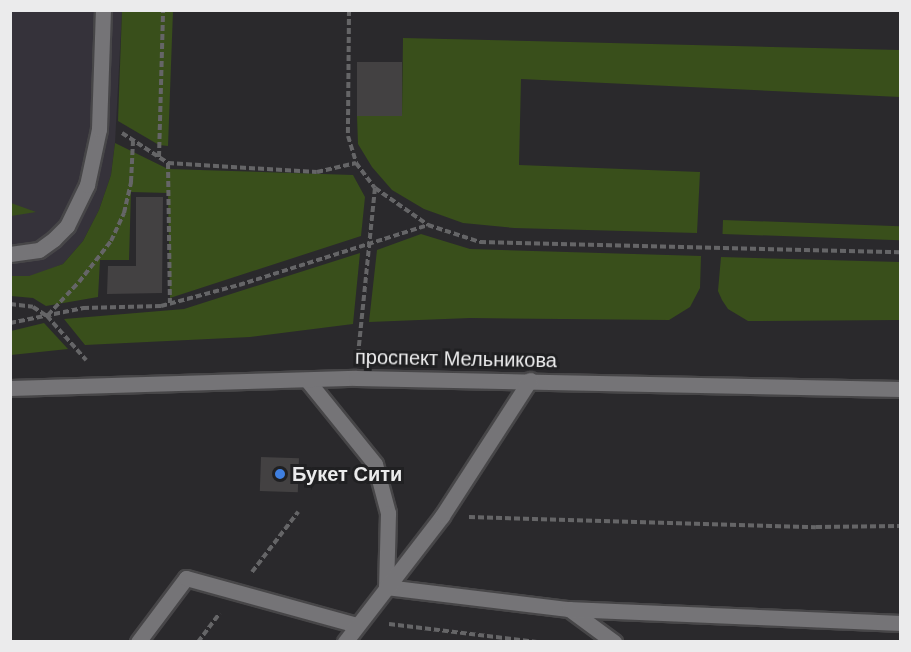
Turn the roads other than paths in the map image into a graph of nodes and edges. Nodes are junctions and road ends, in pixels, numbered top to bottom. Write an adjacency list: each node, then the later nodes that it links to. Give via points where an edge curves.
1 (103, 10): 2 (street, via 99,129 87,185 67,226 54,239 39,250)
2 (10, 254)
3 (307, 380): 4 (street, проспект Мельникова); 5 (street, проспект Мельникова); 7 (street, via 375,464 388,513)
4 (530, 380): 6 (street, проспект Мельникова); 7 (street, via 442,516)
5 (10, 388)
6 (900, 389)
7 (386, 587): 8 (street); 10 (street)
8 (569, 609): 9 (street); 13 (street)
9 (900, 623)
10 (357, 625): 11 (street, via 186,578); 12 (street)
11 (138, 642)
12 (345, 642)
13 (614, 642)

